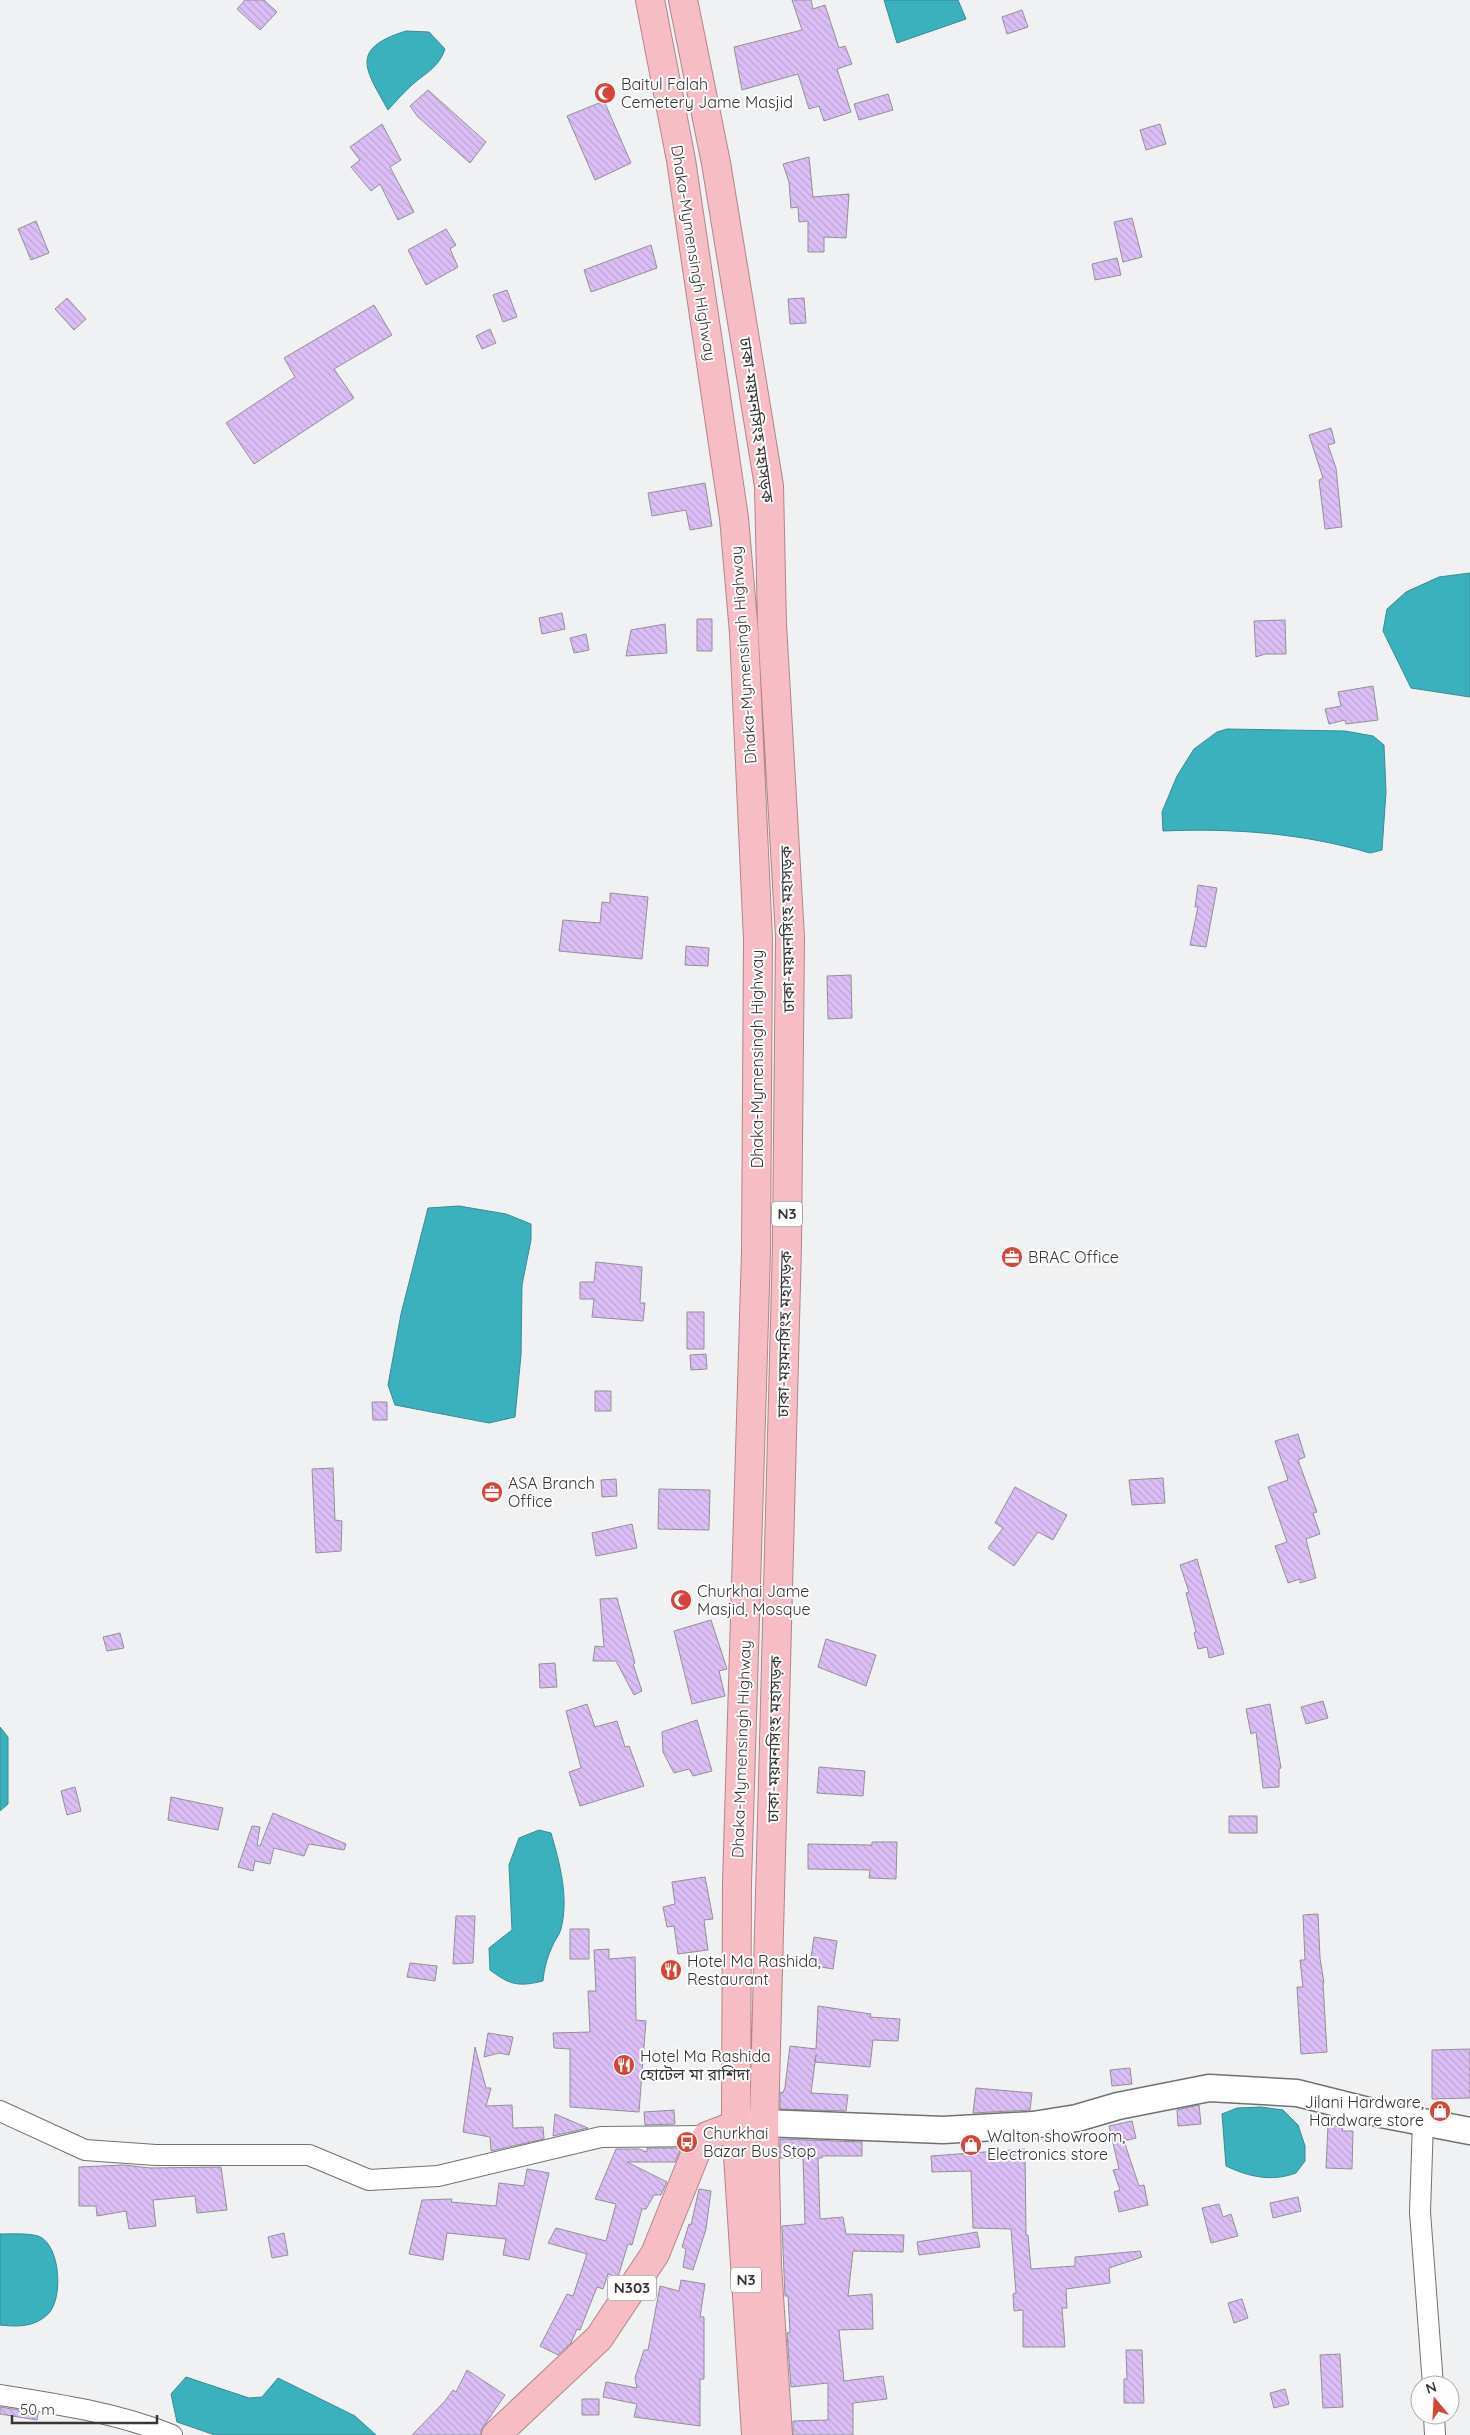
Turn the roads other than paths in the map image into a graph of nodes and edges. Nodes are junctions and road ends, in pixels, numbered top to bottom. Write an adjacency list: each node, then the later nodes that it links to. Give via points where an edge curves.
1 (650, 0): 6 (highway, Dhaka-Mymensingh Highway / N3, via 681,160 734,518 744,633 758,940 756,1252 737,1883)
2 (683, 0): 5 (highway, ঢাকা-ময়মনসিংহ মহাসড়ক / N3, via 716,164 769,486 772,624 790,938 787,1245)
3 (0, 2111): 8 (street, via 85,2150 156,2155 309,2155 370,2180 438,2176 601,2137)
4 (1423, 2122): 5 (street, via 1297,2093 1209,2088 1033,2125 943,2130); 7 (street); 9 (street, via 1420,2212)
5 (764, 2123): 6 (street); 14 (highway, ঢাকা-ময়মনসিংহ মহাসড়ক / N3, via 766,2265)
6 (736, 2125): 8 (highway); 13 (highway, N3)
7 (1470, 2131)
8 (707, 2136): 12 (highway, N303, via 693,2156 655,2254 600,2338)
9 (1432, 2375)
10 (0, 2394): 11 (street, via 76,2407)
11 (172, 2435)
12 (496, 2435)
13 (756, 2435)
14 (778, 2435)

